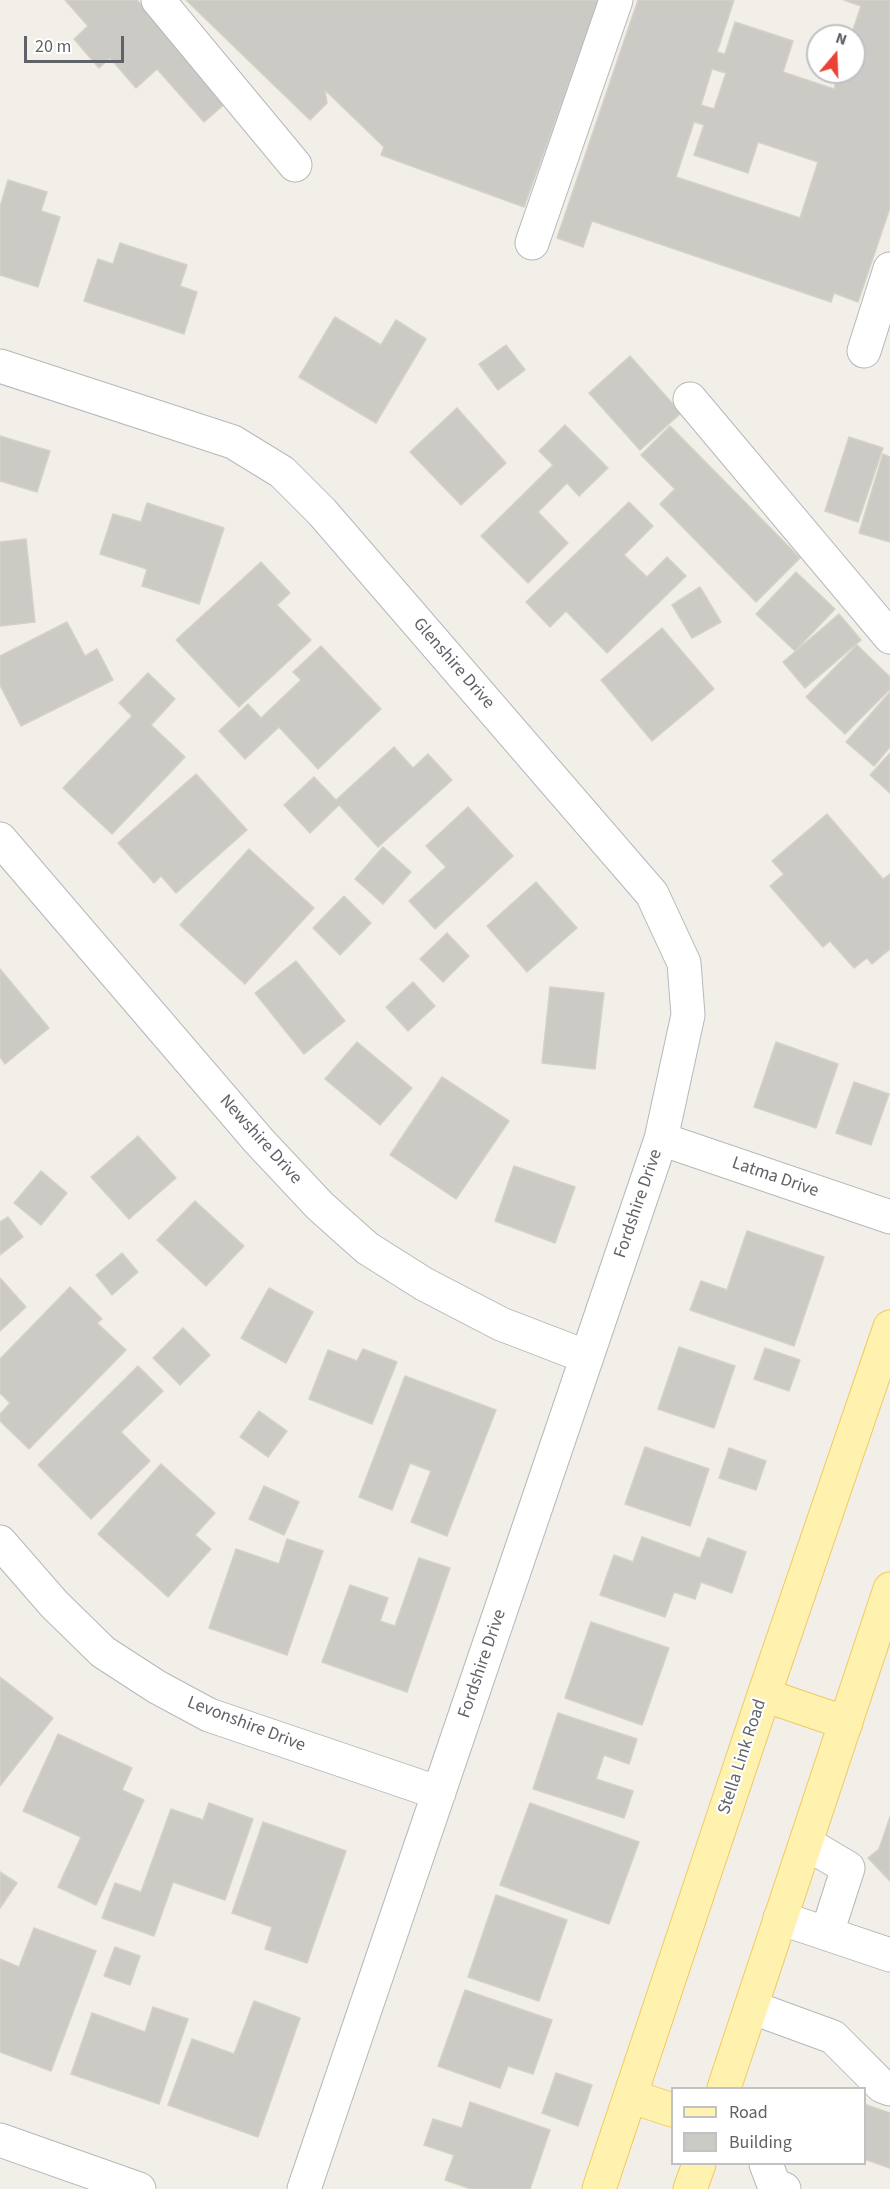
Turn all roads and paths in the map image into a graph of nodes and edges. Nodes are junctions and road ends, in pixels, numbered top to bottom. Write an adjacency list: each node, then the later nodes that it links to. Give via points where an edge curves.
1 (158, 0): 3 (street)
2 (616, 0): 4 (street)
3 (295, 165)
4 (532, 243)
5 (890, 269): 6 (street)
6 (864, 351)
7 (0, 366): 11 (street, Glenshire Drive, via 233,442 282,472 322,512 652,894 684,963 688,1015)
8 (690, 399): 9 (street)
9 (890, 637)
10 (0, 839): 14 (street, Newshire Drive, via 259,1141 320,1206 367,1248 424,1284 501,1324)
11 (661, 1139): 12 (street, Latma Drive); 14 (street, Fordshire Drive)
12 (890, 1217)
13 (890, 1326): 17 (main road, Stella Link Road)
14 (587, 1357): 19 (street, Fordshire Drive)
15 (0, 1542): 19 (street, Levonshire Drive, via 103,1652 157,1687 220,1719)
16 (890, 1589): 18 (main road)
17 (764, 1695): 18 (main road); 27 (main road, Stella Link Road)
18 (846, 1723): 20 (main road)
19 (439, 1793): 32 (street, Fordshire Drive)
20 (806, 1843): 21 (main road); 22 (street, via 848,1868)
21 (780, 1918): 22 (street); 24 (main road)
22 (827, 1933): 23 (street)
23 (890, 1955)
24 (751, 2007): 25 (main road); 26 (street, via 833,2037 882,2086)
25 (724, 2087)
26 (890, 2089)
27 (630, 2096): 28 (main road); 33 (main road, Stella Link Road)
28 (671, 2110)
29 (0, 2140): 31 (street)
30 (698, 2165): 34 (main road)
31 (139, 2189)
32 (304, 2189)
33 (599, 2189)
34 (690, 2189)

